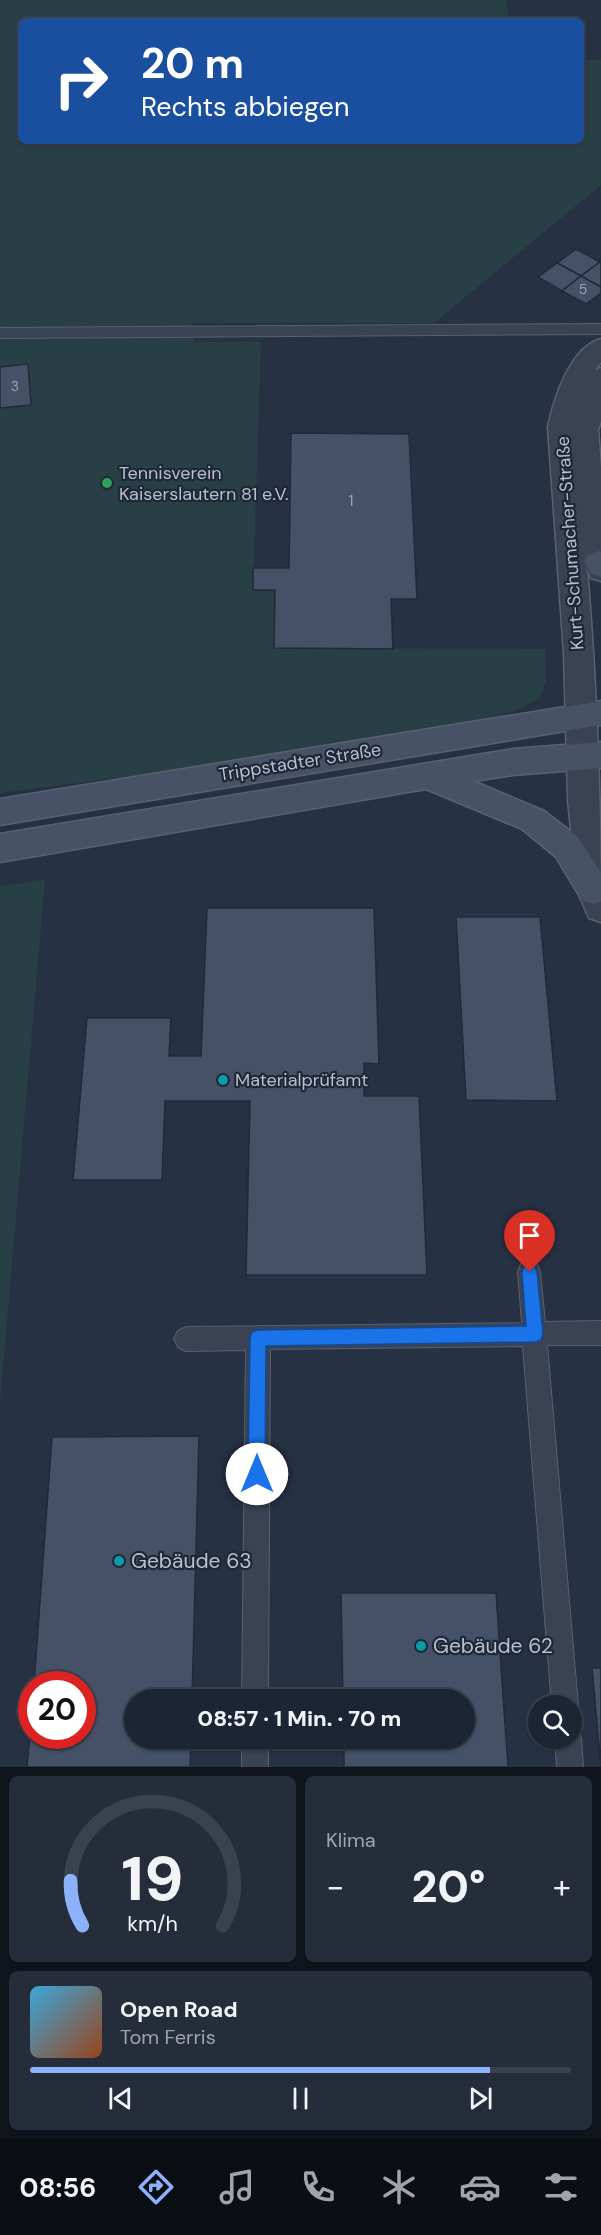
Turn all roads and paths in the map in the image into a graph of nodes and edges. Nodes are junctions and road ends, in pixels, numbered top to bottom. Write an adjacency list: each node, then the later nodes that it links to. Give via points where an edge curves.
1 (601, 329): 2 (lane)
2 (0, 333)
3 (601, 347): 6 (street, Kurt-Schumacher-Straße, via 584,363 566,400 561,427)
4 (601, 377): 5 (street, Kurt-Schumacher-Straße, via 585,430)
5 (600, 566)
6 (591, 714): 7 (street, Kurt-Schumacher-Straße); 9 (main road, Trippstadter Straße)
7 (592, 756): 8 (main road, Trippstadter Straße, via 513,762); 11 (street, Kurt-Schumacher-Straße, via 584,799)
8 (429, 777): 10 (main road, Trippstadter Straße); 11 (main road, via 533,820 567,847)
9 (0, 812)
10 (0, 849)
11 (598, 899)
12 (530, 1272): 14 (lane)
13 (601, 1333): 14 (lane)
14 (535, 1334): 15 (lane); 18 (lane)
15 (258, 1338): 16 (lane); 17 (lane)
16 (186, 1339)
17 (255, 1689)
18 (564, 1695)
19 (255, 1749): 21 (lane)
20 (569, 1749): 22 (lane)
21 (255, 1767)
22 (570, 1767)

